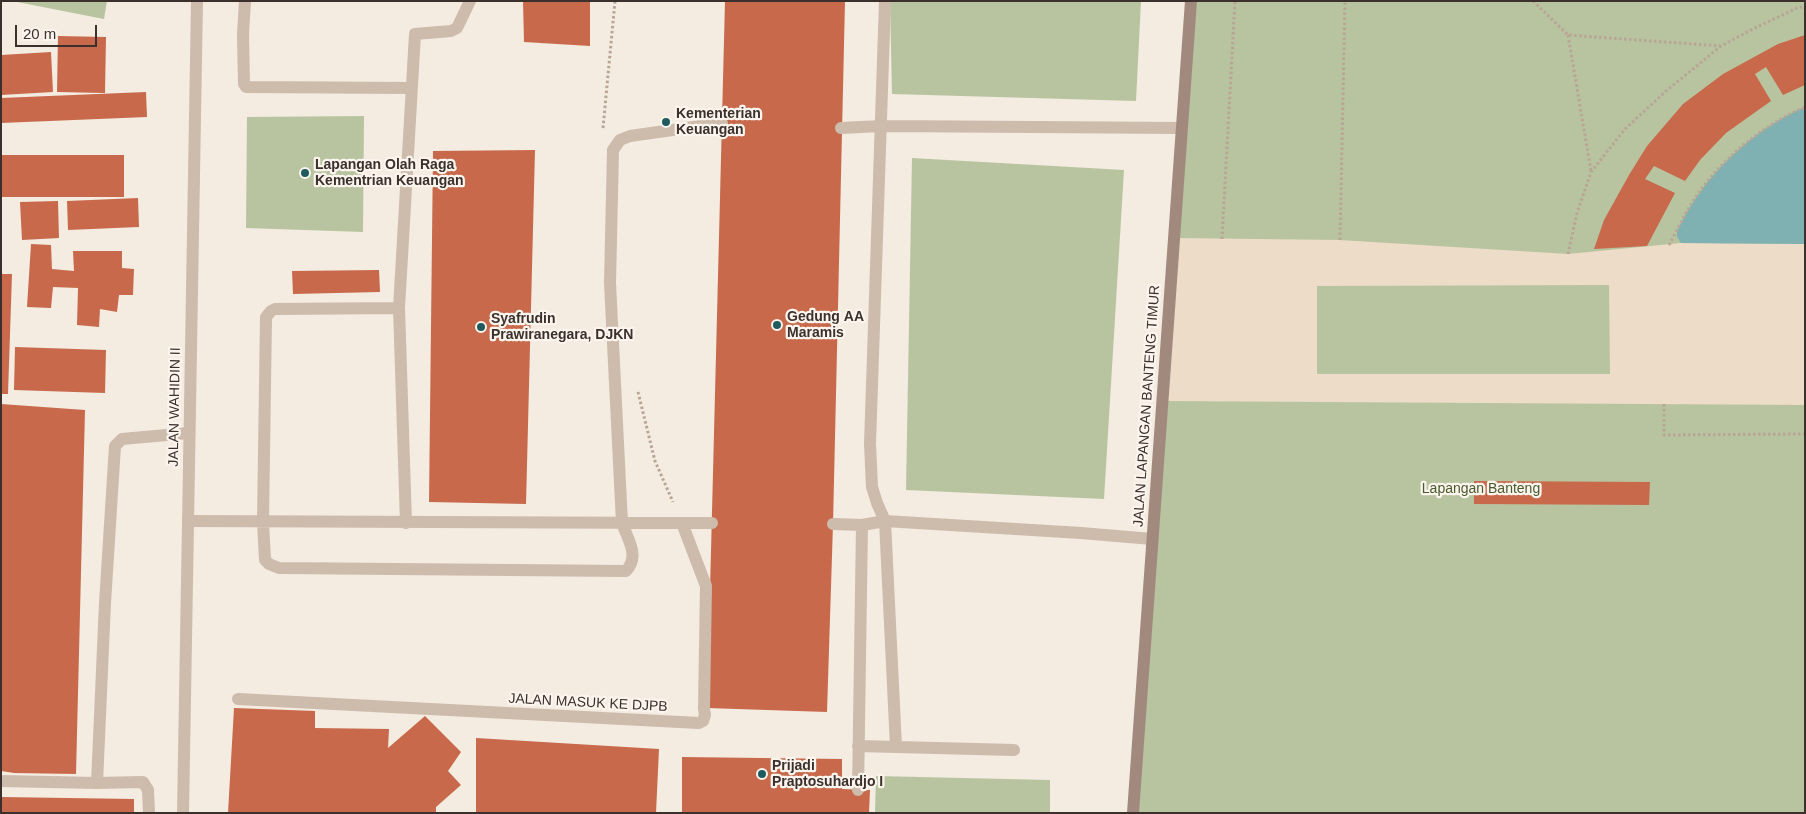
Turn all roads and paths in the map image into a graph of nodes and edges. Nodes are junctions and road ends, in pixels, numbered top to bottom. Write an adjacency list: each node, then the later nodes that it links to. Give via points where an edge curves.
1 (197, 1): 25 (street, JALAN WAHIDIN II)
2 (245, 1): 12 (street, via 246,88)
3 (470, 1): 12 (street, via 457,28 415,34)
4 (885, 1): 15 (street)
5 (1191, 1): 17 (street, JALAN LAPANGAN BANTENG TIMUR)
6 (1235, 1): 19 (path)
7 (1345, 1): 20 (path)
8 (1533, 1): 10 (path)
9 (1805, 6): 11 (path)
10 (1568, 35): 11 (path); 18 (path)
11 (1721, 46): 18 (path, via 1625,129)
12 (411, 88): 23 (street)
13 (1805, 107): 21 (path, via 1750,139 1712,177 1694,200)
14 (722, 123): 31 (street, via 630,136 620,140 612,150 610,283)
15 (881, 126): 16 (street); 17 (street); 28 (street, via 870,444 872,487)
16 (841, 128)
17 (1183, 128): 36 (street, JALAN LAPANGAN BANTENG TIMUR)
18 (1591, 172): 22 (path)
19 (1222, 238)
20 (1340, 240)
21 (1669, 245)
22 (1568, 254)
23 (399, 308): 29 (street, via 275,309 266,318); 30 (street)
24 (1664, 404): 26 (path, via 1664,435)
25 (189, 433): 27 (street, JALAN WAHIDIN II); 42 (street, via 122,438 115,446)
26 (1805, 434)
27 (188, 521): 29 (street); 45 (street, JALAN WAHIDIN II)
28 (885, 521): 35 (street); 36 (street); 39 (street)
29 (263, 522): 30 (street); 31 (street, via 265,560 279,568 626,572 634,558)
30 (406, 523): 31 (street)
31 (622, 523): 32 (street)
32 (682, 523): 33 (street); 37 (street, JALAN MASUK KE DJPB, via 706,586 705,715 699,724)
33 (712, 523)
34 (833, 524): 35 (street)
35 (862, 525): 38 (street)
36 (1152, 539): 46 (street, JALAN LAPANGAN BANTENG TIMUR)
37 (238, 699)
38 (858, 746): 39 (street); 43 (street)
39 (896, 747): 40 (street)
40 (1014, 750)
41 (1, 781): 42 (street)
42 (97, 783): 44 (street, via 143,782 148,790)
43 (858, 790)
44 (148, 813)
45 (183, 813)
46 (1133, 813)

